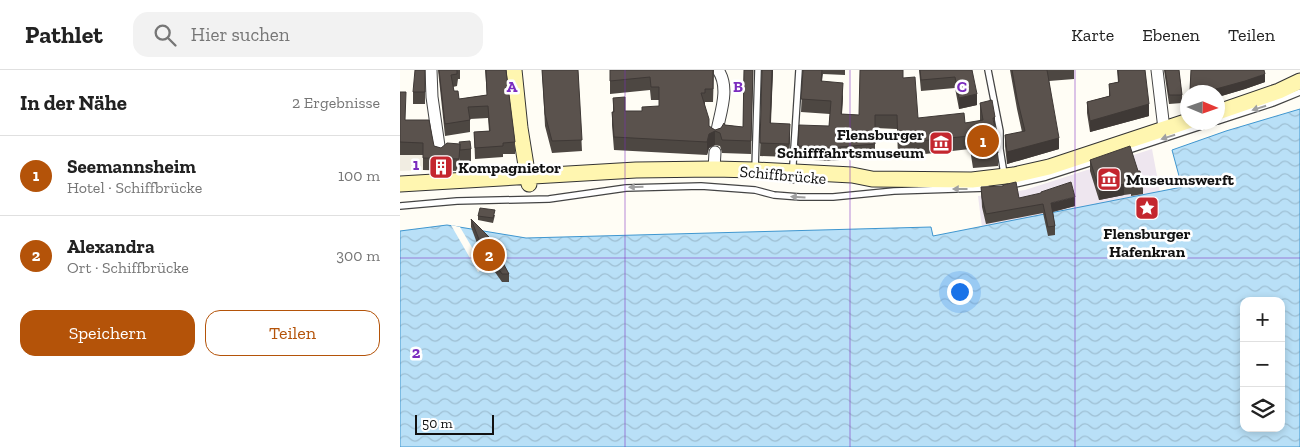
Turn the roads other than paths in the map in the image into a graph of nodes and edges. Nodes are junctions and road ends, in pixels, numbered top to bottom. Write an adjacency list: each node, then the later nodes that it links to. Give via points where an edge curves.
1 (431, 70): 17 (street)
2 (514, 70): 24 (main road)
3 (525, 70): 24 (main road)
4 (718, 70): 16 (street, via 724,83)
5 (758, 70): 22 (lane)
6 (799, 70): 23 (lane)
7 (988, 70): 25 (lane, via 1000,131)
8 (1157, 70): 14 (street)
9 (1300, 81): 11 (main road)
10 (1300, 92): 12 (lane, one-way to 12)
11 (1225, 109)
12 (1225, 119)
13 (1180, 123): 14 (main road, Schiffbrücke)
14 (1164, 128): 25 (main road, Schiffbrücke)
15 (1191, 130): 19 (lane, one-way to 19)
16 (716, 136)
17 (440, 152)
18 (715, 152): 21 (street)
19 (1116, 154)
20 (1098, 160): 25 (lane, Schiffbrücke, via 1046,177)
21 (714, 169): 22 (main road, Schiffbrücke); 24 (main road, Schiffbrücke, via 636,170)
22 (755, 170): 23 (main road, Schiffbrücke)
23 (792, 176): 24 (main road, Schiffbrücke); 25 (main road, Schiffbrücke, via 852,175 872,179)
24 (529, 181): 26 (main road, Schiffbrücke); 27 (main road, Schiffbrücke)
25 (1001, 183): 28 (lane, Schiffbrücke, one-way to 28, via 833,197 800,197 701,186 626,188 549,199)
26 (400, 184)
27 (400, 193)
28 (400, 206)

